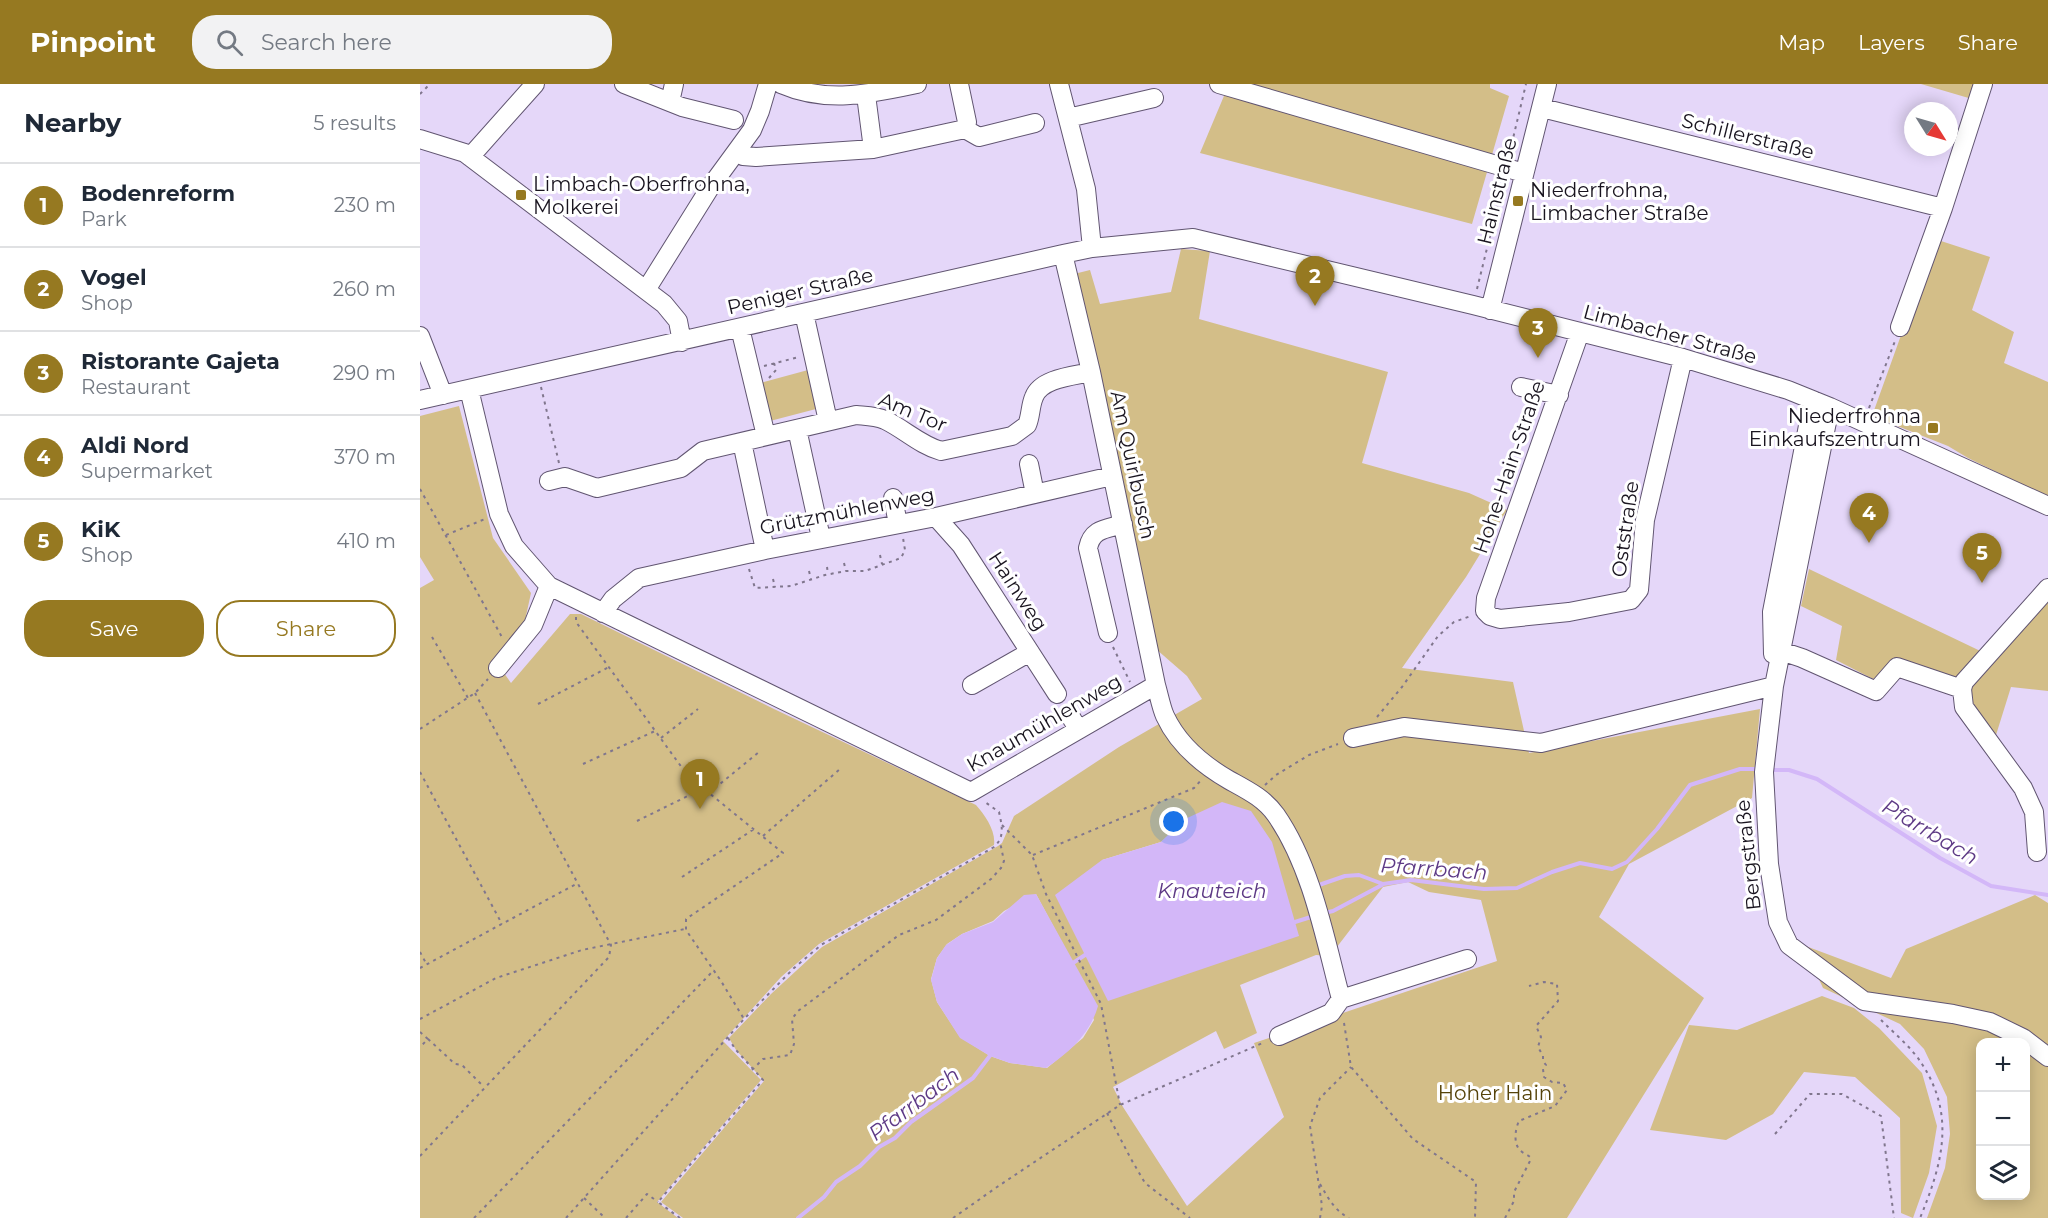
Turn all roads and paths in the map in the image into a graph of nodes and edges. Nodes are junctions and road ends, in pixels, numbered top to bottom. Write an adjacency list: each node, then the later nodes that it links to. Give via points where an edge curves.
1 (430, 84): 14 (path)
2 (535, 84): 25 (street)
3 (624, 84): 13 (street)
4 (768, 84): 24 (street, via 752,130)
5 (781, 84): 15 (street, via 816,95)
6 (917, 84): 15 (street)
7 (959, 84): 21 (street)
8 (1059, 84): 18 (street)
9 (1219, 84): 26 (street)
10 (1526, 84): 26 (path)
11 (1547, 84): 17 (street, Hainstraße)
12 (1983, 84): 28 (street)
13 (672, 93): 19 (street)
14 (420, 94)
15 (866, 95): 23 (street)
16 (1154, 98): 18 (street)
17 (1542, 108): 27 (street, Hainstraße); 28 (street, Schillerstraße)
18 (1068, 118): 30 (street, via 1086,189)
19 (734, 120)
20 (1035, 123): 21 (street, via 979,137)
21 (965, 129): 23 (street)
22 (420, 140): 25 (street)
23 (873, 148): 24 (street, via 756,157)
24 (736, 153): 32 (street)
25 (470, 157): 32 (street)
26 (1506, 168): 27 (street); 33 (path)
27 (1524, 173): 33 (street, Hainstraße)
28 (1942, 208): 35 (street)
29 (1193, 238): 30 (street, Peniger Straße); 33 (street, Limbacher Straße)
30 (1092, 248): 31 (street, Peniger Straße)
31 (1063, 254): 34 (street, Peniger Straße); 45 (street, Am Quirlbusch)
32 (646, 290): 39 (street, via 675,316)
33 (1482, 308): 37 (street, Limbacher Straße)
34 (804, 313): 36 (street, Peniger Straße); 40 (street)
35 (1900, 327): 54 (path)
36 (740, 328): 39 (street, Peniger Straße); 43 (street)
37 (1580, 332): 41 (street, Limbacher Straße); 50 (street, Hohe-Hain-Straße)
38 (420, 336): 49 (street)
39 (682, 342): 44 (street, Peniger Straße)
40 (813, 354): 42 (path); 53 (street)
41 (1683, 358): 52 (street, Limbacher Straße); 87 (street, Oststraße, via 1645,520 1639,590 1631,600 1569,612 1500,619)
42 (774, 363): 43 (path); 46 (path, via 776,370)
43 (750, 369): 56 (street)
44 (538, 372): 48 (street, Peniger Straße); 60 (path)
45 (1091, 372): 53 (street, Am Tor, via 1039,388 1027,425 1012,436 941,451 873,416 856,415); 59 (street, Am Quirlbusch)
46 (769, 380)
47 (1521, 387): 50 (street)
48 (469, 389): 49 (street, Peniger Straße); 65 (street, Knaumühlenweg)
49 (443, 395): 51 (street, Peniger Straße)
50 (1558, 395): 87 (street, Hohe-Hain-Straße, via 1486,598)
51 (420, 400)
52 (1822, 404): 54 (street, Limbacher Straße); 90 (street, Bergstraße); 97 (street, Bergstraße, via 1772,612)
53 (828, 422): 55 (street, Am Tor)
54 (1864, 422): 64 (street, Limbacher Straße)
55 (797, 429): 56 (street, Am Tor); 70 (street)
56 (766, 436): 57 (street, Am Tor)
57 (742, 442): 60 (street, Am Tor, via 704,451 690,463 670,471 597,488 574,479); 71 (street)
58 (1029, 464): 62 (street)
59 (1112, 476): 62 (street, Grützmühlenweg, via 1089,489); 68 (street, Am Quirlbusch)
60 (556, 479)
61 (420, 489): 69 (path)
62 (1047, 496): 66 (street, Grützmühlenweg)
63 (893, 498): 67 (street)
64 (2048, 506)
65 (499, 514): 69 (path); 82 (street, Knaumühlenweg, via 514,546)
66 (936, 517): 67 (street, Grützmühlenweg); 91 (street, Hainweg, via 961,544)
67 (899, 524): 70 (street, Grützmühlenweg); 75 (path, via 905,553)
68 (1123, 525): 88 (street, via 1098,531 1088,548); 96 (street, Am Quirlbusch)
69 (445, 535): 92 (path)
70 (821, 538): 71 (street, Grützmühlenweg)
71 (765, 549): 72 (street, Grützmühlenweg)
72 (745, 554): 83 (path, via 753,587); 86 (street, Grützmühlenweg, via 639,578 613,599)
73 (880, 555): 75 (path)
74 (844, 563): 78 (path)
75 (882, 564): 78 (path, via 865,571)
76 (827, 567): 79 (path)
77 (808, 571): 81 (path)
78 (846, 571): 79 (path)
79 (828, 574): 81 (path)
80 (774, 579): 83 (path)
81 (811, 579): 83 (path)
82 (549, 586): 85 (street, Knaumühlenweg); 92 (street, via 532,625)
83 (776, 586)
84 (2048, 588): 98 (street, via 1964,682)
85 (575, 599): 86 (street, Knaumühlenweg); 93 (path, via 576,622)
86 (603, 613): 116 (street, Knaumühlenweg)
87 (1487, 614): 105 (path, via 1454,622 1438,636)
88 (1108, 633): 101 (path)
89 (432, 637): 102 (path)
90 (1781, 651): 97 (street, Bergstraße); 98 (street, via 1875,691 1897,667)
91 (1030, 652): 95 (street); 100 (street, Hainweg)
92 (510, 653): 94 (street)
93 (609, 667): 103 (path); 107 (path)
94 (498, 668): 99 (path)
95 (972, 685)
96 (1156, 685): 101 (street, Knaumühlenweg); 113 (street, via 1165,716 1178,737)
97 (1774, 686): 109 (street, via 1541,742 1404,727); 138 (street, Bergstraße, via 1764,796 1778,922 1789,945)
98 (1962, 690): 124 (street, via 1964,707 2023,788 2034,812)
99 (475, 693): 102 (path); 127 (path)
100 (1057, 694)
101 (1137, 696): 116 (street, Knaumühlenweg, via 1074,721)
102 (468, 698): 106 (path)
103 (538, 704)
104 (698, 709): 108 (path)
105 (1375, 719)
106 (420, 729)
107 (655, 731): 108 (path); 111 (path)
108 (661, 738): 115 (path, via 688,776)
109 (1353, 738): 118 (path, via 1309,755 1276,775)
110 (759, 752): 117 (path)
111 (583, 764)
112 (840, 769): 122 (path)
113 (1212, 769): 118 (street); 125 (path, via 1194,788)
114 (420, 772): 128 (path)
115 (704, 788): 117 (path); 119 (path)
116 (971, 792): 120 (path, via 999,812)
117 (709, 793): 121 (path)
118 (1255, 794): 137 (street, via 1276,815 1307,875)
119 (637, 821)
120 (1002, 825): 123 (path); 125 (path)
121 (754, 829): 122 (path); 126 (path)
122 (763, 836): 129 (path, via 783,852 686,919)
123 (1000, 842): 140 (path, via 821,945); 148 (path, via 1004,861 992,879 936,920 899,935 816,996 792,1019 794,1044 790,1055 763,1059)
124 (2037, 852)
125 (1032, 855): 150 (path, via 1046,894 1101,1004)
126 (681, 878)
127 (578, 883): 128 (path); 130 (path)
128 (502, 924): 133 (path)
129 (686, 928): 130 (path); 135 (path)
130 (611, 945): 139 (path, via 582,950 496,978); 149 (path, via 609,957)
131 (420, 952): 133 (path)
132 (1467, 958): 137 (street)
133 (427, 964): 134 (path)
134 (420, 968)
135 (714, 970): 140 (path); 157 (path)
136 (1529, 986): 167 (path, via 1557,984 1558,1001 1536,1026 1541,1037 1538,1047 1546,1065 1544,1077 1563,1083 1567,1090 1555,1106 1519,1121 1516,1127 1520,1151 1530,1161)
137 (1341, 999): 142 (street, via 1331,1013); 147 (path)
138 (1864, 1001): 146 (street, Bergstraße, via 1990,1022 2023,1038); 169 (path, via 1922,1064 1940,1101 1943,1141 1935,1181)
139 (420, 1019)
140 (744, 1019): 143 (path)
141 (420, 1032): 144 (path)
142 (1279, 1036): 150 (path)
143 (728, 1038): 148 (path); 155 (path)
144 (428, 1039): 145 (path); 149 (path)
145 (420, 1047)
146 (2048, 1057)
147 (1351, 1067): 154 (path, via 1320,1098 1310,1126); 166 (path, via 1413,1139 1476,1182)
148 (752, 1070): 156 (path, via 763,1080)
149 (485, 1088): 153 (path)
150 (1120, 1105): 151 (path)
151 (1107, 1113): 162 (path); 163 (path, via 1145,1183)
152 (1775, 1134): 168 (path, via 1810,1094 1842,1094 1881,1116)
153 (420, 1156)
154 (1318, 1181): 164 (path); 165 (path, via 1335,1208)
155 (584, 1198): 158 (path); 159 (path)
156 (658, 1202): 160 (path, via 647,1194); 161 (path)
157 (474, 1218)
158 (566, 1218)
159 (604, 1218)
160 (626, 1218)
161 (680, 1218)
162 (953, 1218)
163 (1190, 1218)
164 (1320, 1218)
165 (1349, 1218)
166 (1475, 1218)
167 (1505, 1218)
168 (1894, 1218)
169 (1920, 1218)

